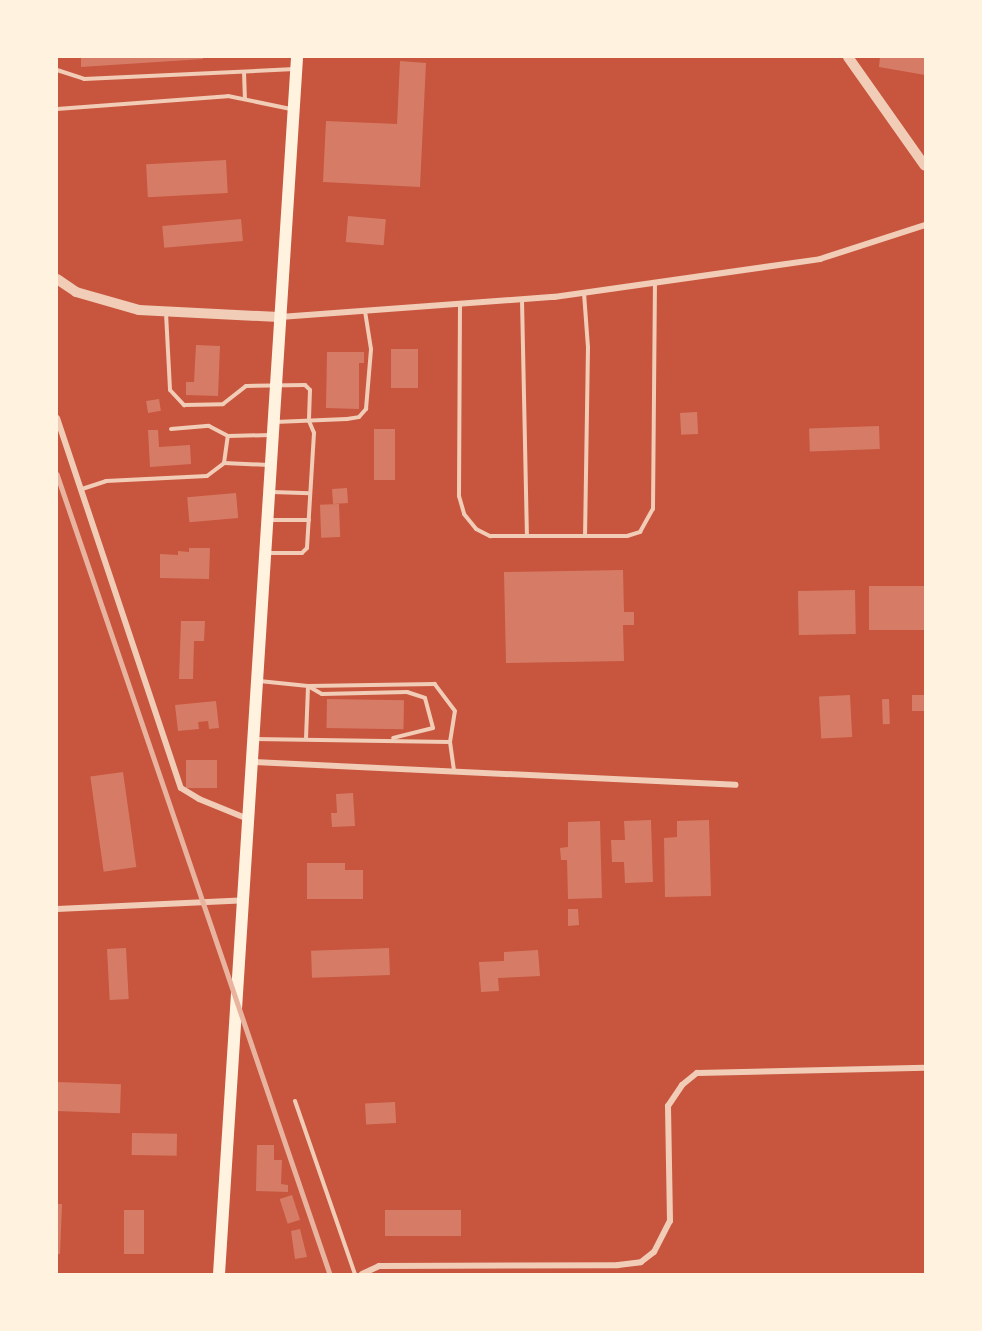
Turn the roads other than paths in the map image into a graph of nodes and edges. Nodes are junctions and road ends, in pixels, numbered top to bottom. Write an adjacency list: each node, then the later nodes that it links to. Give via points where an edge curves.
1 (848, 57): 8 (street)
2 (296, 63): 4 (lane); 7 (main road)
3 (57, 70): 4 (lane, via 84,79)
4 (244, 72): 5 (lane)
5 (244, 98): 6 (lane); 7 (lane, via 255,104)
6 (57, 109)
7 (293, 110): 17 (main road)
8 (925, 166)
9 (925, 225): 11 (street, via 820,259)
10 (57, 279): 16 (street, via 76,292 139,310)
11 (655, 283): 12 (street); 33 (lane, via 653,509 640,532 627,536)
12 (584, 293): 13 (street); 33 (lane, via 588,347)
13 (522, 300): 14 (street); 32 (lane)
14 (460, 304): 15 (street); 32 (lane, via 459,496 464,514 476,529 490,536)
15 (365, 311): 17 (street); 20 (lane, via 371,349 366,409 359,417)
16 (166, 312): 17 (street); 18 (lane, via 167,359 174,399 193,406 223,404 246,386)
17 (279, 317): 18 (main road)
18 (275, 384): 20 (lane, via 305,385 310,390); 21 (main road)
19 (57, 417): 27 (street)
20 (309, 421): 21 (lane); 29 (lane, via 314,433)
21 (273, 422): 23 (main road)
22 (171, 429): 24 (lane, via 209,426)
23 (272, 435): 24 (lane); 26 (main road)
24 (228, 436): 25 (lane)
25 (224, 464): 26 (lane); 27 (lane, via 207,476 106,481)
26 (270, 466): 28 (main road)
27 (81, 489): 44 (street, via 181,788)
28 (268, 492): 29 (lane); 30 (main road)
29 (310, 493): 31 (lane)
30 (267, 520): 31 (lane); 34 (main road)
31 (309, 520): 34 (lane, via 307,548 302,553)
32 (528, 536): 33 (lane)
33 (585, 536)
34 (265, 553): 35 (main road)
35 (257, 681): 36 (lane); 37 (main road)
36 (308, 686): 38 (lane); 39 (lane, via 322,694 406,692 425,698 433,728); 40 (lane, via 435,684 455,711)
37 (253, 738): 38 (lane); 41 (main road)
38 (306, 739): 39 (lane)
39 (383, 740): 40 (lane)
40 (450, 742): 42 (lane)
41 (252, 762): 42 (street); 44 (main road)
42 (455, 772): 43 (street)
43 (735, 785)
44 (248, 819): 45 (main road)
45 (245, 900): 46 (street); 49 (main road)
46 (57, 909)
47 (925, 1068): 51 (street, via 697,1073 682,1085 668,1106 670,1221 654,1252 641,1262 379,1266)
48 (295, 1101): 50 (lane)
49 (219, 1274)
50 (355, 1274)
51 (362, 1274)

